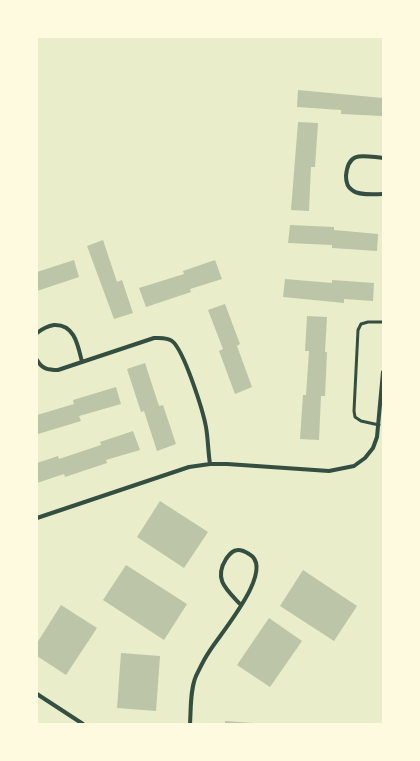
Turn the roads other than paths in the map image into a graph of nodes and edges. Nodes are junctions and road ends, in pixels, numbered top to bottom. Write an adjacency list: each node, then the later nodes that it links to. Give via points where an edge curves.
1 (383, 158): 2 (street, via 354,157 347,167 346,179 352,191)
2 (383, 194)
3 (383, 322): 8 (lane, via 361,324 358,330 354,411 355,417 361,421)
4 (37, 333): 6 (street, via 51,325 61,325 69,329 75,336)
5 (37, 360): 6 (street, via 40,366 48,370 58,370)
6 (82, 362): 9 (street, via 154,338 172,340 184,360 206,426)
7 (383, 372): 8 (street)
8 (379, 425): 9 (street, via 373,448 365,458 354,466 342,469 329,471)
9 (210, 464): 10 (street, via 188,467)
10 (37, 518)
11 (241, 605): 11 (street, via 252,586 258,564 251,555 238,550 228,556 220,576 223,584); 14 (street, via 209,652 196,677)
12 (37, 694): 13 (street)
13 (83, 724)
14 (190, 724)

